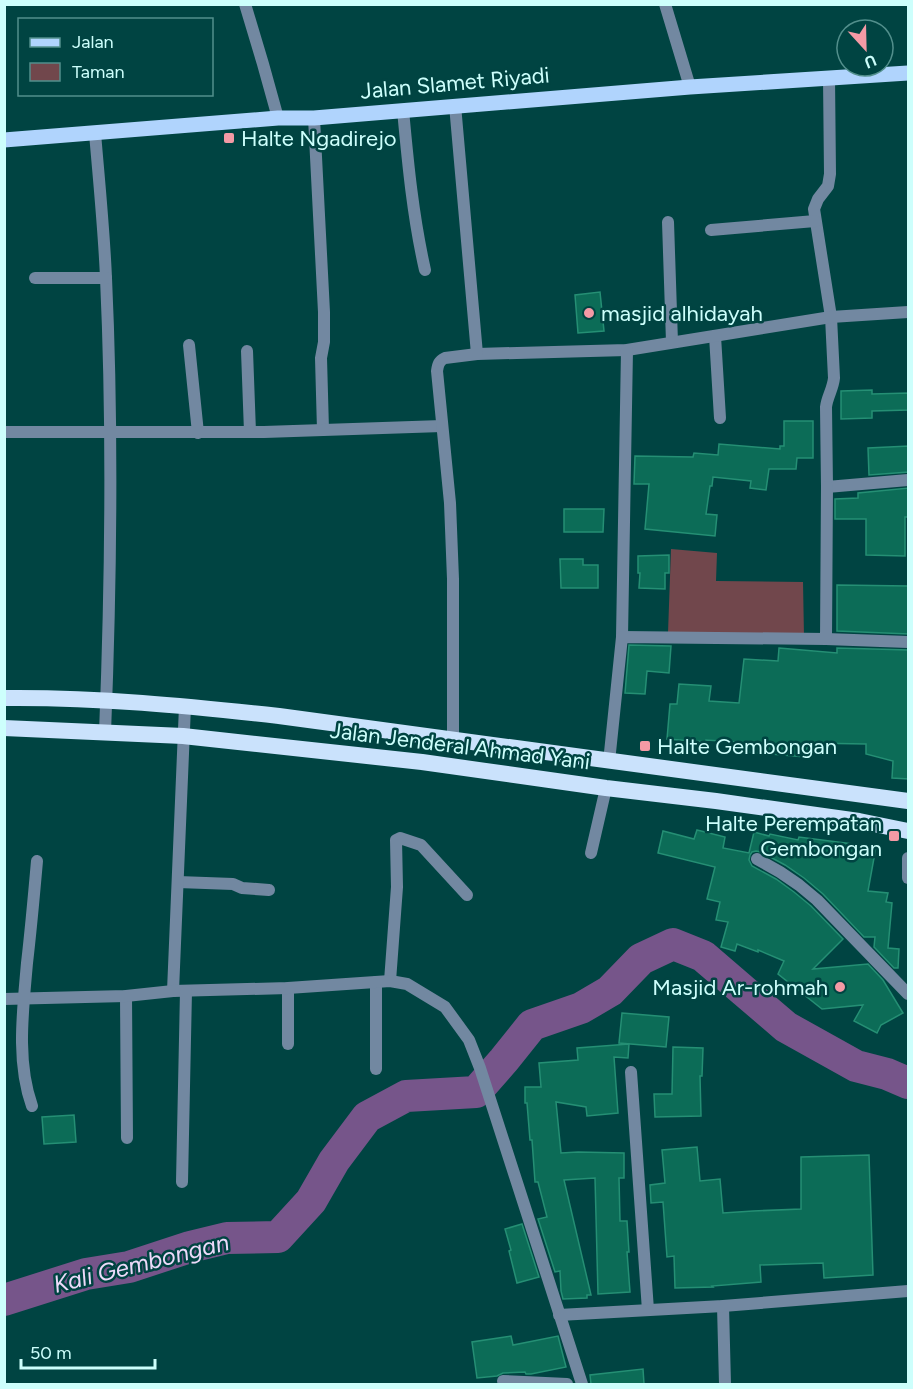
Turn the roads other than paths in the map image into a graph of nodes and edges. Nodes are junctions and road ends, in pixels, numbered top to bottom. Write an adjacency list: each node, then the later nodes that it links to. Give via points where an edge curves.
1 (245, 4): 8 (street)
2 (665, 4): 5 (street)
3 (909, 73): 4 (main road, Jalan Slamet Riyadi)
4 (829, 78): 5 (main road, Jalan Slamet Riyadi); 12 (street, via 830,174 828,186 814,209)
5 (690, 87): 6 (main road, Jalan Slamet Riyadi)
6 (455, 105): 7 (main road, Jalan Slamet Riyadi); 25 (street)
7 (403, 110): 9 (main road, Jalan Slamet Riyadi); 15 (street)
8 (278, 118): 9 (main road, Jalan Slamet Riyadi); 10 (main road, Jalan Slamet Riyadi)
9 (314, 118): 28 (street, via 324,312)
10 (95, 133): 11 (main road, Jalan Slamet Riyadi); 17 (street)
11 (4, 140)
12 (815, 221): 14 (street); 19 (street)
13 (668, 222): 21 (street)
14 (711, 230)
15 (425, 270)
16 (35, 278): 17 (street)
17 (106, 278): 31 (street)
18 (909, 312): 19 (street)
19 (831, 317): 20 (street); 34 (street, via 834,378 826,407)
20 (715, 336): 21 (street); 26 (street)
21 (672, 342): 23 (street)
22 (189, 345): 32 (street)
23 (627, 350): 25 (street); 35 (street)
24 (247, 351): 30 (street)
25 (477, 354): 27 (street, via 446,358 438,364)
26 (720, 418)
27 (442, 426): 28 (street); 44 (street, via 452,557)
28 (323, 430): 30 (street)
29 (4, 432): 31 (street)
30 (249, 432): 32 (street)
31 (110, 433): 32 (street); 39 (street)
32 (198, 433)
33 (909, 480): 34 (street)
34 (827, 487): 36 (street)
35 (622, 637): 36 (street); 45 (street)
36 (826, 639): 37 (street)
37 (909, 642)
38 (4, 698): 39 (highway, Jalan Jenderal Ahmad Yani)
39 (106, 700): 40 (highway, Jalan Jenderal Ahmad Yani); 42 (street)
40 (184, 706): 43 (street); 44 (highway, Jalan Jenderal Ahmad Yani)
41 (4, 728): 42 (highway, Jalan Jenderal Ahmad Yani)
42 (105, 733): 43 (highway, Jalan Jenderal Ahmad Yani)
43 (183, 736): 46 (highway, Jalan Jenderal Ahmad Yani, via 422,762); 54 (street)
44 (453, 740): 45 (highway, Jalan Jenderal Ahmad Yani)
45 (609, 762): 47 (highway, Jalan Jenderal Ahmad Yani)
46 (606, 788): 48 (highway, Jalan Jenderal Ahmad Yani, via 727,802); 49 (street)
47 (909, 801)
48 (909, 831)
49 (591, 853)
50 (757, 859): 61 (street, via 817,900)
51 (909, 860): 53 (street)
52 (37, 861): 63 (street)
53 (909, 878)
54 (178, 882): 55 (street); 60 (street)
55 (269, 890)
56 (467, 895): 57 (street, via 421,844 396,840)
57 (390, 981): 58 (street); 74 (street, via 407,984 444,1007 469,1040)
58 (376, 982): 59 (street); 66 (street)
59 (288, 988): 60 (street); 65 (street)
60 (179, 991): 62 (street); 70 (street)
61 (909, 994)
62 (126, 996): 63 (street); 69 (street)
63 (24, 998): 64 (street); 68 (street, via 23,1076)
64 (4, 999)
65 (288, 1044)
66 (376, 1070)
67 (631, 1072): 73 (street)
68 (32, 1106)
69 (127, 1138)
70 (182, 1182)
71 (909, 1291): 72 (street)
72 (723, 1306): 73 (street); 79 (street)
73 (648, 1310): 74 (street)
74 (559, 1315): 78 (street)
75 (503, 1381): 76 (street)
76 (530, 1383): 77 (street)
77 (567, 1384)
78 (582, 1384)
79 (725, 1384)

